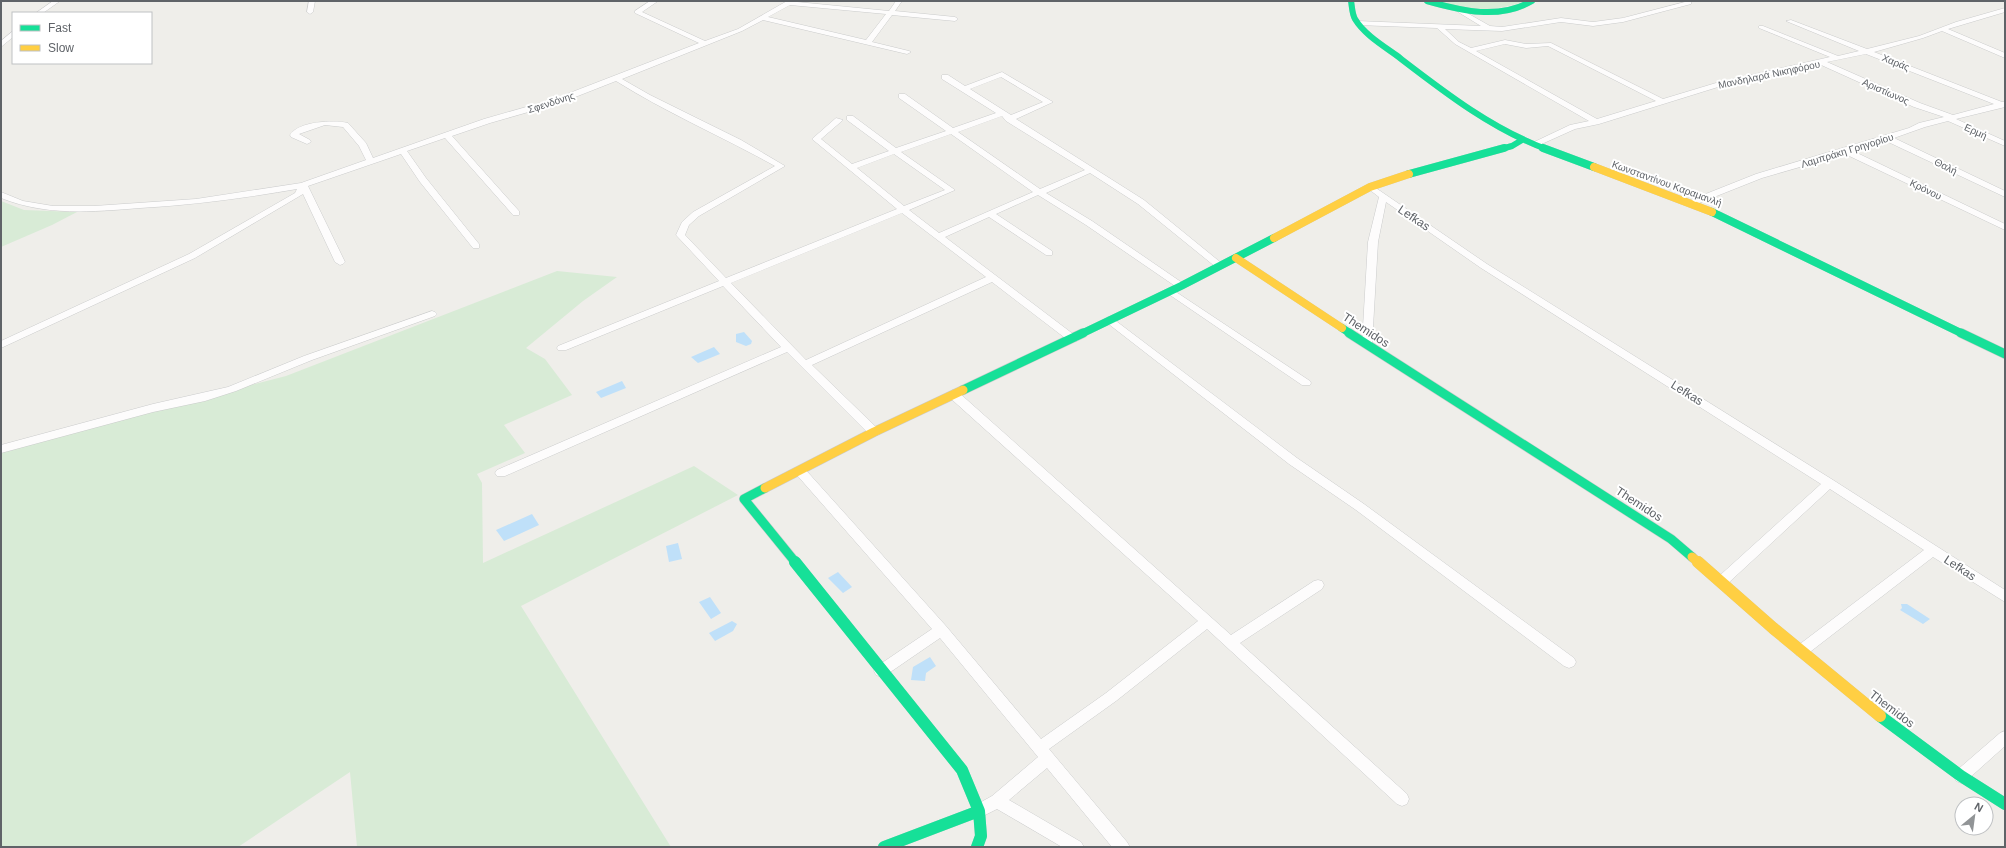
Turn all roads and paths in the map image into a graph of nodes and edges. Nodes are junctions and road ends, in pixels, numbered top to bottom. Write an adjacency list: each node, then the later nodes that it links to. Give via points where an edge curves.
1 (57, 1): 12 (street)
2 (312, 1): 13 (street)
3 (655, 1): 26 (street, via 637,12)
4 (899, 1): 14 (street)
5 (1351, 1): 18 (street, via 1351,12)
6 (1428, 1): 11 (street)
7 (1532, 1): 11 (street, via 1498,13)
8 (790, 2): 14 (street); 15 (street, Σφενδόνης)
9 (1686, 2): 21 (street, via 1686,6 1602,23 1561,20)
10 (2005, 10): 22 (street, Μανδηλαρά Νικηφόρου)
11 (1460, 11): 21 (street)
12 (40, 12)
13 (310, 12)
14 (890, 14): 16 (street); 25 (street)
15 (764, 18): 25 (street); 26 (street, Σφενδόνης)
16 (955, 19)
17 (1789, 21): 29 (street, Χαράς)
18 (1357, 24): 19 (street); 49 (street, Κωνσταντίνου Καραμανλή, via 1445,93 1483,119)
19 (1438, 26): 21 (street); 28 (street, via 1457,43)
20 (1761, 27): 32 (street)
21 (1490, 29): 24 (street)
22 (1942, 29): 29 (street, Μανδηλαρά Νικηφόρου); 31 (street)
23 (12, 34): 27 (street)
24 (1505, 42): 28 (street); 38 (street, via 1526,46 1549,44)
25 (868, 43): 30 (street)
26 (706, 44): 35 (street, Σφενδόνης)
27 (1, 45)
28 (1470, 50): 45 (street)
29 (1869, 51): 32 (street, Μανδηλαρά Νικηφόρου); 39 (street, Χαράς)
30 (906, 52)
31 (2005, 56)
32 (1838, 58): 33 (street, Μανδηλαρά Νικηφόρου)
33 (1820, 62): 38 (street, Μανδηλαρά Νικηφόρου, via 1716,85); 42 (street, Αριστίωνος)
34 (944, 77): 36 (street)
35 (616, 78): 47 (street, Σφενδόνης, via 557,101); 77 (street, via 647,97 781,166 713,203 685,224 680,235)
36 (964, 89): 40 (street); 43 (street, via 1002,74 1049,102)
37 (902, 96): 46 (street)
38 (1663, 102): 45 (street, Μανδηλαρά Νικηφόρου)
39 (2003, 105): 42 (street, Λαμπράκη Γρηγορίου)
40 (1001, 114): 43 (street); 46 (street)
41 (850, 118): 55 (street)
42 (1950, 118): 48 (street, Λαμπράκη Γρηγορίου); 51 (street, Ερμή)
43 (1009, 119): 58 (street)
44 (839, 120): 57 (street, via 816,139)
45 (1596, 122): 52 (street, Μανδηλαρά Νικηφόρου, via 1573,127)
46 (952, 131): 55 (street); 61 (street)
47 (447, 135): 53 (street, Σφενδόνης); 67 (street)
48 (1887, 138): 54 (street, Λαμπράκη Γρηγορίου); 62 (street, Θαλή)
49 (1522, 140): 52 (street, Κωνσταντίνου Καραμανλή); 60 (street, via 1512,146)
50 (307, 142): 56 (street, via 294,135 296,132 325,123 345,125 363,145)
51 (2005, 144)
52 (1535, 145): 65 (street, Κωνσταντίνου Καραμανλή)
53 (403, 151): 56 (street, Σφενδόνης); 71 (street)
54 (1846, 151): 65 (street, Λαμπράκη Γρηγορίου, via 1759,176); 69 (street, Κρόνου)
55 (896, 152): 57 (street); 66 (street, via 951,190)
56 (370, 161): 59 (street, Σφενδόνης)
57 (851, 167): 66 (street)
58 (1091, 170): 61 (street); 75 (street, via 1141,202)
59 (303, 185): 63 (street, Σφενδόνης, via 196,202 94,209 53,209 21,204); 74 (street); 84 (street, via 299,194 192,256)
60 (1370, 187): 64 (street, Lefkas); 73 (street)
61 (1039, 192): 68 (street); 78 (street, via 1089,222)
62 (2005, 194)
63 (1, 195)
64 (1383, 197): 83 (street, via 1373,242); 95 (street, Lefkas, via 1484,266)
65 (1691, 204): 87 (street, Κωνσταντίνου Καραμανλή, via 1723,216)
66 (904, 210): 70 (street); 77 (street)
67 (516, 213)
68 (990, 214): 70 (street); 72 (street)
69 (2005, 227)
70 (939, 236): 76 (street)
71 (476, 246)
72 (1049, 253)
73 (1236, 258): 75 (street); 83 (street, Themidos)
74 (340, 262)
75 (1220, 266): 78 (street)
76 (993, 278): 82 (street); 88 (street)
77 (725, 284): 85 (street); 86 (street)
78 (1181, 286): 79 (street)
79 (1170, 291): 81 (street); 89 (street)
80 (432, 314): 92 (street, via 308,358 232,389)
81 (1109, 320): 82 (street); 104 (street, via 1293,461 1360,507)
82 (1074, 339): 90 (street)
83 (1367, 344): 97 (street, Themidos, via 1671,539)
84 (1, 345)
85 (562, 348)
86 (788, 348): 88 (street); 94 (street)
87 (2005, 354)
88 (805, 364): 91 (street)
89 (1306, 382)
90 (953, 394): 91 (street); 100 (street)
91 (874, 432): 93 (street)
92 (1, 449)
93 (800, 470): 101 (street); 105 (street, via 744,499)
94 (501, 473)
95 (1829, 483): 96 (street, Lefkas); 97 (street)
96 (1933, 550): 99 (street, Lefkas); 103 (street)
97 (1721, 582): 103 (street, Themidos)
98 (1318, 585): 102 (street)
99 (2005, 597)
100 (1207, 621): 102 (street); 107 (street)
101 (941, 630): 105 (street); 107 (street)
102 (1231, 642): 109 (street)
103 (1801, 651): 108 (street, Themidos, via 1869,707)
104 (1569, 662)
105 (880, 671): 112 (street, via 962,770)
106 (2005, 737): 108 (street)
107 (1043, 754): 110 (street); 116 (street)
108 (1961, 776): 111 (street, Themidos)
109 (1402, 799)
110 (997, 802): 112 (street); 115 (street)
111 (2005, 804)
112 (979, 812): 113 (street); 114 (street, via 981,836)
113 (884, 847)
114 (977, 847)
115 (1076, 847)
116 (1122, 847)

